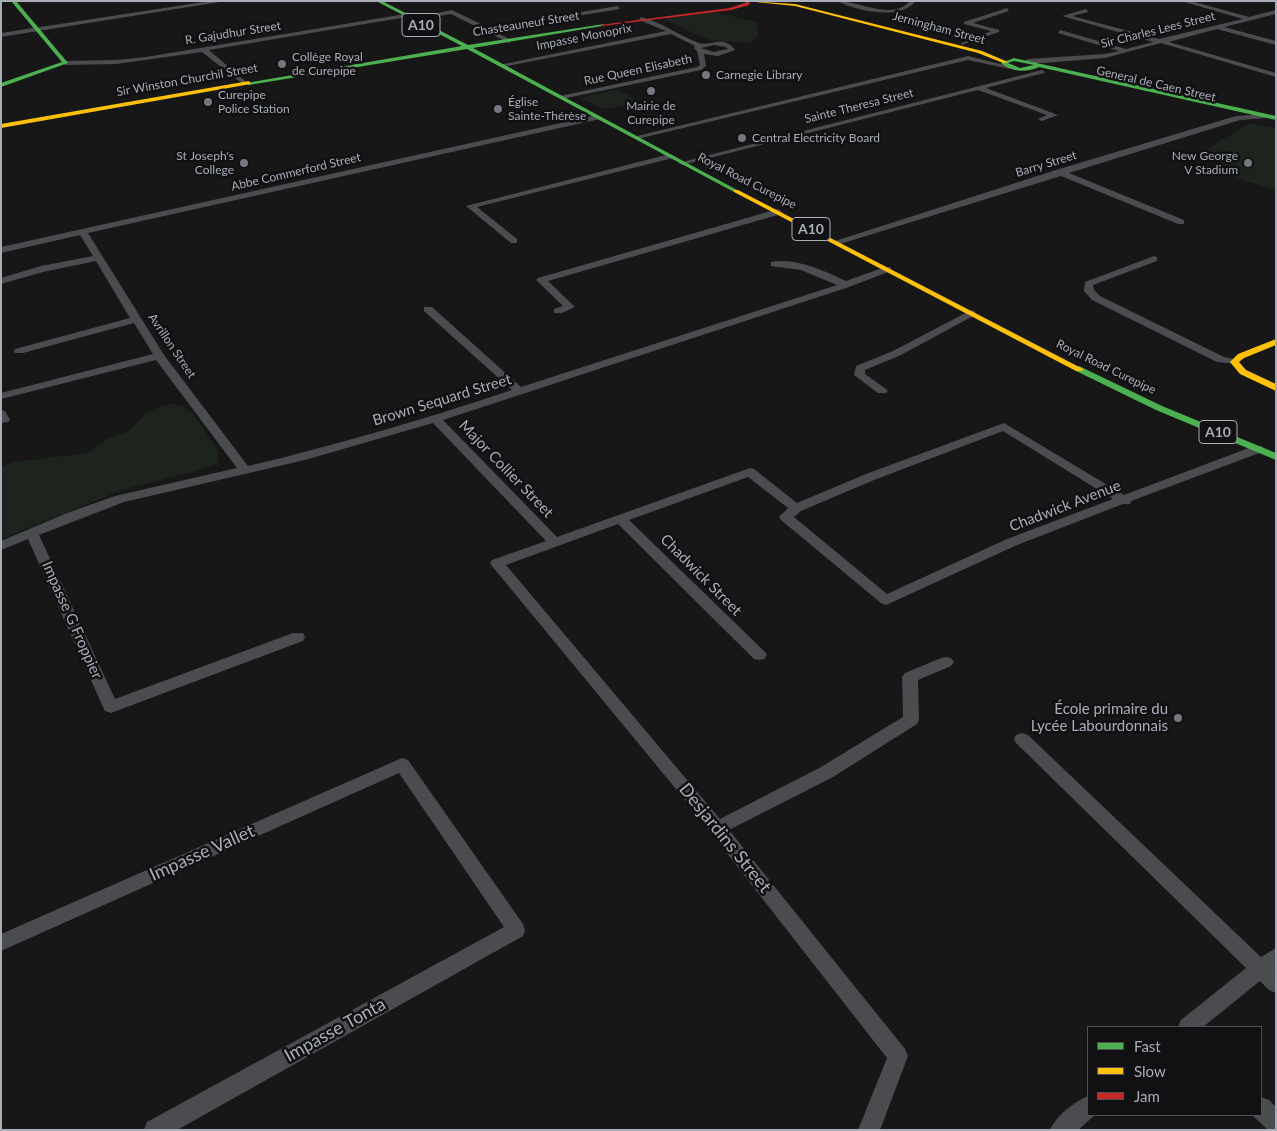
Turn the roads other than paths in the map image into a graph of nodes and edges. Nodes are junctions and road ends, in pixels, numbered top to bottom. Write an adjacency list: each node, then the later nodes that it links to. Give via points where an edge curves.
1 (13, 1): 18 (street)
2 (223, 1): 18 (street)
3 (378, 1): 14 (street, Royal Road Curepipe / A10)
4 (785, 1): 27 (street, Jerningham Street)
5 (840, 1): 6 (street, via 892,12 902,11)
6 (913, 1)
7 (1184, 1): 15 (street)
8 (742, 2): 13 (street, Chasteauneuf Street); 33 (street, Jerningham Street, via 794,5 980,52)
9 (618, 8): 19 (street)
10 (1007, 10): 27 (street, via 966,23 997,31)
11 (1086, 11): 24 (street, via 1066,16)
12 (1276, 12): 15 (street, Sir Charles Lees Street)
13 (656, 17): 16 (street, Chasteauneuf Street); 25 (street, via 699,40)
14 (408, 18): 19 (street, R. Gajudhur Street, via 452,12); 28 (street, Royal Road Curepipe / A10); 29 (street, R. Gajudhur Street)
15 (1248, 18): 17 (street, Sir Charles Lees Street)
16 (641, 19): 20 (street); 23 (street, Chasteauneuf Street)
17 (1215, 27): 24 (street, Sir Charles Lees Street); 26 (street)
18 (37, 29): 22 (street); 32 (street)
19 (487, 29): 23 (street, R. Gajudhur Street)
20 (671, 32): 31 (street, via 696,43); 34 (street, Impasse Monoprix)
21 (1060, 32): 30 (street)
22 (1, 35)
23 (510, 40): 28 (street, Chasteauneuf Street)
24 (1158, 41): 30 (street, Sir Charles Lees Street); 36 (street)
25 (714, 43): 31 (street); 31 (street, via 732,48 726,53)
26 (1276, 43)
27 (963, 44): 35 (street, Jerningham Street)
28 (466, 47): 34 (street, Royal Road Curepipe / A10); 37 (street, Sir Winston Churchil Street)
29 (203, 49): 32 (street, R. Gajudhur Street, via 116,62); 37 (street)
30 (1127, 50): 35 (street, Sir Charles Lees Street)
31 (700, 52): 40 (street, Rue Queen Elisabeth, via 703,66 699,70)
32 (65, 63): 38 (street)
33 (1007, 64): 35 (street); 48 (street, via 968,58)
34 (502, 65): 40 (street, Royal Road Curepipe / A10)
35 (1033, 66): 39 (street, Sainte Theresa Street); 41 (street, General de Caen Street); 43 (street, General de Caen Street)
36 (1276, 75)
37 (244, 83): 46 (street, Sir Winston Churchil Street)
38 (1, 85)
39 (978, 88): 45 (street, via 1054,115); 50 (street, Sainte Theresa Street)
40 (562, 97): 42 (street, Royal Road Curepipe / A10)
41 (1264, 116): 43 (street, Barry Street); 44 (street, General de Caen Street)
42 (597, 117): 48 (street, Royal Road Curepipe / A10); 54 (street, Abbe Commerford Street)
43 (1239, 118): 47 (street, General de Caen Street); 51 (street, Barry Street)
44 (1276, 118)
45 (1042, 119)
46 (1, 126)
47 (1276, 126)
48 (637, 138): 49 (street, Royal Road Curepipe / A10)
49 (670, 156): 50 (street, Royal Road Curepipe / A10); 55 (street, via 470,206)
50 (682, 163): 52 (street, Royal Road Curepipe / A10)
51 (1059, 172): 53 (street); 56 (street, Barry Street)
52 (778, 212): 56 (street, Royal Road Curepipe / A10); 65 (street, via 541,280 570,307)
53 (1181, 222)
54 (83, 233): 57 (street, Abbe Commerford Street); 58 (street, Avrillon Street)
55 (514, 241)
56 (837, 242): 61 (street, Royal Road Curepipe / A10)
57 (1, 250)
58 (99, 258): 62 (street, via 41,269); 67 (street, Avrillon Street)
59 (1154, 259): 71 (street, via 1088,284 1089,291 1096,298 1221,360)
60 (774, 264): 63 (street, via 804,267)
61 (888, 269): 63 (street, Brown Sequard Street); 66 (street, Royal Road Curepipe / A10)
62 (1, 282)
63 (846, 285): 74 (street, Brown Sequard Street)
64 (428, 309): 74 (street)
65 (558, 311)
66 (971, 313): 73 (street, via 896,353 860,368 860,375); 77 (street, Royal Road Curepipe / A10, via 1158,408)
67 (137, 319): 69 (street); 70 (street, Avrillon Street)
68 (1276, 342): 71 (street)
69 (19, 351)
70 (159, 356): 75 (street); 79 (street, Avrillon Street)
71 (1238, 359): 72 (street, via 1243,372)
72 (1276, 388)
73 (882, 390)
74 (520, 392): 76 (street, Brown Sequard Street)
75 (1, 396)
76 (435, 419): 79 (street, Brown Sequard Street, via 301,457); 84 (street, Major Collier Street)
77 (1258, 449): 78 (street, A10); 80 (street, Chadwick Avenue)
78 (1276, 457)
79 (244, 469): 83 (street, Brown Sequard Street, via 120,499)
80 (1125, 501): 81 (street, via 1004,427); 81 (street, Chadwick Avenue, via 1012,542 886,600 786,517)
81 (796, 508): 82 (street, via 750,472)
82 (620, 518): 84 (street); 87 (street, Chadwick Street)
83 (32, 533): 85 (street, Brown Sequard Street); 86 (street, Impasse G Froppier, via 111,707)
84 (554, 542): 90 (street, Desjardins Street, via 497,563)
85 (1, 546)
86 (298, 637)
87 (759, 655)
88 (946, 662): 90 (street, via 910,677 911,720 827,772)
89 (1022, 739): 94 (street)
90 (718, 828): 101 (street, Desjardins Street, via 898,1056)
91 (516, 930): 92 (street, Impasse Vallet, via 402,764); 100 (street, Impasse Tonta)
92 (1, 943)
93 (1276, 956): 94 (street)
94 (1259, 970): 95 (street); 96 (street)
95 (1276, 984)
96 (1189, 1026)
97 (1087, 1109): 102 (street)
98 (1262, 1109): 99 (street)
99 (1276, 1122)
100 (155, 1130)
101 (869, 1130)
102 (1061, 1130)

